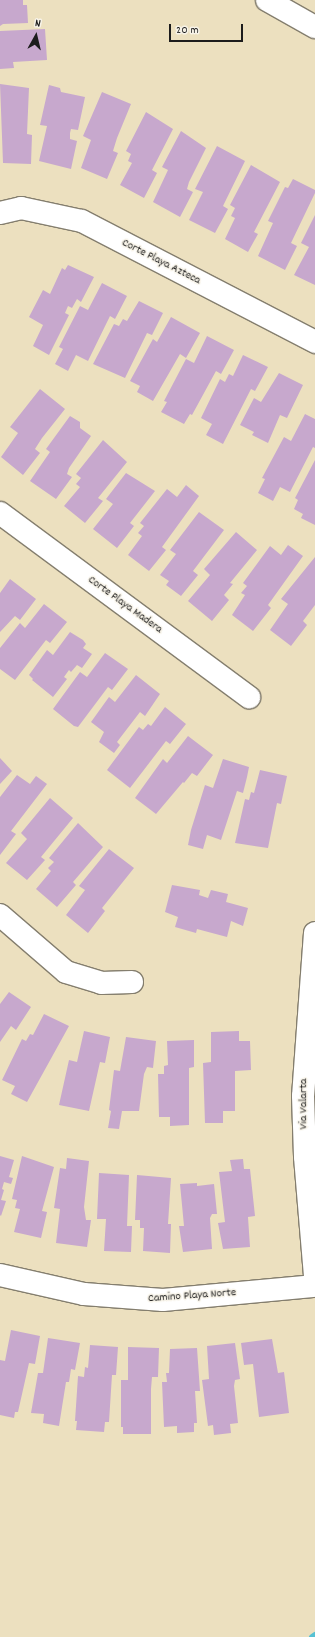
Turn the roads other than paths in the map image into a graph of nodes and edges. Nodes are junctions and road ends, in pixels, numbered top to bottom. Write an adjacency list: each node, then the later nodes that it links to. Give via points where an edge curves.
1 (268, 0): 2 (street)
2 (315, 27)
3 (0, 213): 4 (street, Corte Playa Azteca, via 22,208 82,221)
4 (315, 342)
5 (0, 513): 6 (street, Corte Playa Madera)
6 (249, 696)
7 (0, 915): 9 (street, via 66,972 101,983)
8 (315, 932): 10 (street, Via Valarta)
9 (132, 982)
10 (309, 1066): 12 (street, Via Valarta, via 304,1157)
11 (0, 1275): 13 (street, Camino Playa Norte, via 84,1294 163,1300)
12 (315, 1275)
13 (315, 1286)

